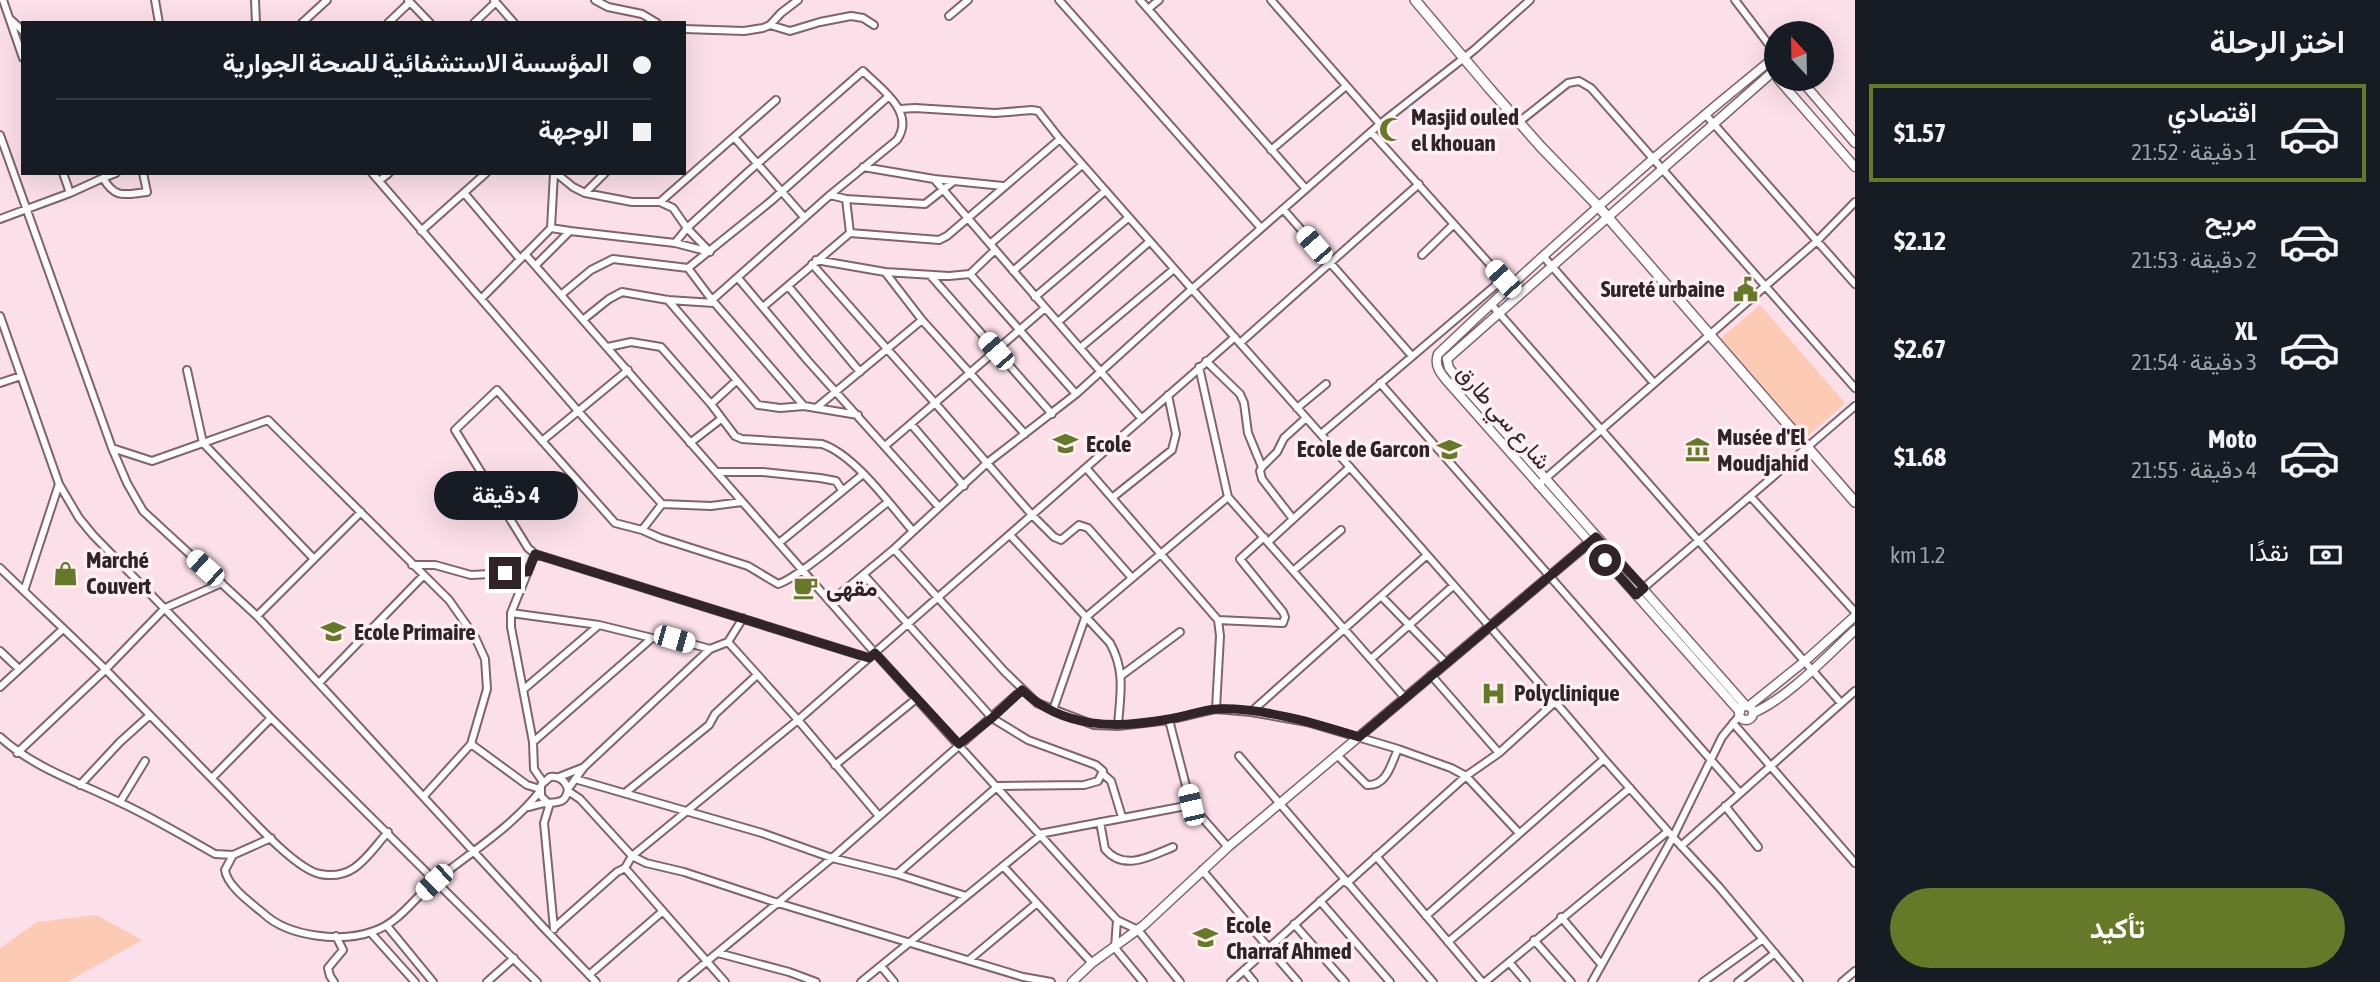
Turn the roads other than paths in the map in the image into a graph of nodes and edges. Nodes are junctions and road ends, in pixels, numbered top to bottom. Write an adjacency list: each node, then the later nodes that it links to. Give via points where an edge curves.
1 (3, 0): 19 (street)
2 (155, 0): 20 (street)
3 (255, 0): 21 (street)
4 (327, 0): 22 (street)
5 (594, 0): 27 (street, via 642,13)
6 (798, 0): 28 (street)
7 (968, 0): 18 (street)
8 (1059, 0): 96 (street)
9 (1140, 0): 17 (street)
10 (1159, 0): 17 (street)
11 (1271, 0): 37 (street)
12 (1415, 0): 34 (main road)
13 (1530, 0): 34 (street)
14 (1735, 0): 32 (street)
15 (409, 1): 23 (street); 24 (street)
16 (495, 1): 25 (street); 26 (street)
17 (1148, 9): 52 (street)
18 (948, 16)
19 (9, 18): 30 (street); 33 (street)
20 (159, 21)
21 (256, 21)
22 (304, 21)
23 (390, 21)
24 (428, 21)
25 (476, 21)
26 (512, 21)
27 (654, 21)
28 (770, 25): 29 (street, via 790,31 851,16); 31 (street, via 744,31)
29 (874, 25)
30 (21, 29)
31 (686, 29)
32 (1764, 38)
33 (21, 52)
34 (1463, 57): 44 (main road); 45 (street)
35 (1764, 65): 43 (street, شارع سي طارق)
36 (1764, 84): 46 (street, شارع سي طارق)
37 (1346, 86): 45 (street); 52 (street)
38 (1791, 91): 56 (street)
39 (1810, 91): 51 (street)
40 (889, 96): 42 (street); 54 (street, via 863,71); 76 (street)
41 (776, 100): 49 (street)
42 (900, 109): 50 (street, via 1038,111); 57 (street, via 901,134)
43 (1704, 114): 46 (street); 53 (street, شارع سي طارق)
44 (1519, 122): 53 (street, via 1568,83 1579,81 1598,95); 85 (main road)
45 (1380, 124): 47 (street)
46 (1713, 124): 58 (street, شارع سي طارق); 100 (street)
47 (1371, 133): 72 (street); 74 (street)
48 (0, 135): 87 (street)
49 (734, 137): 54 (street); 83 (street)
50 (1060, 139): 55 (street); 73 (street)
51 (1855, 143)
52 (1271, 150): 74 (street)
53 (1654, 157): 58 (street); 85 (street, شارع سي طارق)
54 (758, 163): 76 (street); 95 (street)
55 (1082, 165): 77 (street); 103 (street)
56 (1855, 166)
57 (863, 167): 69 (street); 81 (street)
58 (1662, 167): 90 (street, شارع سي طارق); 121 (street)
59 (64, 175): 78 (street)
60 (111, 175): 68 (street)
61 (143, 175): 68 (street, via 147,192 116,194)
62 (374, 175): 70 (street)
63 (386, 175): 70 (street)
64 (484, 175): 80 (street)
65 (555, 175): 94 (street)
66 (558, 175): 79 (street)
67 (603, 175): 79 (street)
68 (103, 178): 78 (street)
69 (934, 179): 71 (street); 75 (street)
70 (379, 181): 97 (street)
71 (954, 181): 73 (street); 75 (street)
72 (1419, 184): 93 (street); 108 (street)
73 (1003, 186): 89 (street)
74 (1306, 189): 86 (street)
75 (943, 190): 82 (street, via 925,204); 89 (street)
76 (782, 191): 88 (street); 104 (street)
77 (1105, 191): 91 (street); 114 (street)
78 (70, 193): 87 (street)
79 (585, 193): 83 (street)
80 (465, 194): 97 (street); 107 (street)
81 (830, 195): 82 (street); 88 (street)
82 (846, 200): 99 (street)
83 (660, 202): 95 (street, via 677,211)
84 (1855, 202): 100 (street)
85 (1598, 206): 90 (main road); 106 (street, شارع سي طارق)
86 (1283, 209): 96 (street); 108 (street)
87 (26, 210): 92 (street); 185 (street)
88 (804, 217): 118 (street)
89 (967, 217): 99 (street, via 939,240); 103 (street)
90 (1608, 217): 111 (street, شارع سي طارق); 139 (main road)
91 (1128, 218): 101 (street); 126 (street)
92 (0, 219)
93 (1454, 224): 105 (street); 119 (street)
94 (551, 228): 98 (street); 107 (street)
95 (687, 228): 102 (street); 104 (street)
96 (1261, 228): 124 (street)
97 (421, 231): 127 (street)
98 (570, 231): 102 (street); 110 (street)
99 (850, 233): 109 (street)
100 (1817, 241): 120 (street); 121 (street)
101 (1149, 242): 113 (street); 137 (street)
102 (675, 243): 104 (street)
103 (993, 247): 114 (street); 116 (street)
104 (710, 252): 112 (street)
105 (1422, 255)
106 (1543, 256): 111 (street); 123 (street, شارع سي طارق)
107 (523, 257): 110 (street); 127 (street)
108 (1330, 263): 140 (street); 145 (street)
109 (815, 264): 115 (street); 122 (street); 143 (street)
110 (536, 265): 125 (street)
111 (1552, 265): 133 (street, شارع سي طارق); 156 (street)
112 (688, 268): 125 (street, via 613,259); 129 (street)
113 (1174, 269): 124 (street); 142 (street)
114 (1013, 271): 126 (street)
115 (885, 272): 117 (street); 136 (street)
116 (970, 274): 117 (street); 138 (street)
117 (930, 275): 144 (street)
118 (738, 278): 129 (street); 131 (street)
119 (1503, 279): 123 (street); 145 (street)
120 (1855, 284)
121 (1764, 285): 139 (street); 160 (street)
122 (788, 286): 131 (street); 151 (street)
123 (1510, 286): 130 (street, شارع سي طارق)
124 (1192, 289): 140 (street); 152 (street)
125 (562, 294): 135 (street)
126 (1035, 297): 132 (street)
127 (481, 299): 170 (street)
128 (668, 300): 129 (street); 135 (street, via 618,293); 155 (street)
129 (713, 301): 166 (street)
130 (1491, 304): 133 (street); 146 (street, شارع سي طارق)
131 (763, 307): 161 (street)
132 (1045, 308): 137 (street); 138 (street)
133 (1499, 312): 146 (street, شارع سي طارق); 177 (street)
134 (0, 316): 154 (street)
135 (584, 319): 141 (street)
136 (922, 320): 143 (street); 153 (street)
137 (1058, 322): 142 (street)
138 (1020, 329): 144 (street); 162 (street)
139 (1709, 334): 156 (street); 184 (main road)
140 (1237, 340): 147 (street); 169 (street)
141 (608, 347): 150 (street); 165 (street, via 631,342 661,347)
142 (1080, 348): 152 (street)
143 (886, 350): 151 (street); 164 (street)
144 (996, 351): 153 (street); 171 (street)
145 (1412, 356): 158 (street)
146 (1443, 356): 192 (street, شارع سي طارق); 194 (street, شارع سي طارق, via 1436,359 1440,372)
147 (1206, 361): 148 (street); 187 (street, via 1240,394 1248,433)
148 (1199, 367): 163 (street); 197 (street)
149 (187, 370): 181 (street)
150 (628, 370): 170 (street); 182 (street)
151 (860, 372): 161 (street)
152 (1100, 373): 162 (street); 175 (street)
153 (971, 374): 164 (street); 178 (street)
154 (21, 376): 157 (street); 193 (street)
155 (735, 382): 165 (street); 166 (street, via 758,405)
156 (1653, 382): 177 (street)
157 (0, 383)
158 (1380, 383): 179 (street); 228 (street)
159 (1326, 384): 169 (street)
160 (1855, 388)
161 (835, 391): 168 (street); 172 (street)
162 (1076, 394): 171 (street)
163 (1168, 395): 175 (street); 199 (street, via 1176,426 1172,450)
164 (935, 403): 176 (street); 186 (street)
165 (711, 404): 174 (street)
166 (804, 406): 168 (street)
167 (1855, 406): 184 (street)
168 (816, 408): 172 (street)
169 (1297, 408): 173 (street)
170 (578, 411): 180 (street); 203 (street)
171 (1052, 414): 178 (street)
172 (858, 415): 183 (street)
173 (1306, 418): 179 (street); 187 (street)
174 (721, 419): 182 (street); 191 (street, via 741,439 822,444 851,461)
175 (1142, 419): 189 (street)
176 (911, 424): 183 (street); 195 (street)
177 (1601, 429): 192 (street); 214 (street)
178 (1025, 434): 186 (street)
179 (1321, 434): 188 (street)
180 (542, 441): 208 (street, via 615,523); 217 (street, via 497,390 455,430)
181 (203, 443): 185 (street, via 152,461); 205 (street, via 268,421); 220 (street)
182 (690, 443): 190 (street)
183 (885, 446): 204 (street)
184 (1806, 447): 198 (street); 202 (main road)
185 (112, 448): 230 (street, via 143,511)
186 (987, 463): 195 (street); 206 (street)
187 (1262, 467): 207 (street, via 1262,480)
188 (1350, 467): 207 (street); 219 (street)
189 (1087, 469): 199 (street); 206 (street)
190 (716, 472): 196 (street, via 820,478 836,481); 200 (street)
191 (862, 475): 196 (street); 201 (street)
192 (1546, 478): 194 (street); 213 (street, شارع سي طارق)
193 (59, 484): 233 (street); 238 (street, via 93,535)
194 (1538, 485): 213 (street, شارع سي طارق)
195 (964, 486): 204 (street)
196 (842, 489): 215 (street)
197 (1228, 497): 212 (street); 218 (street)
198 (1751, 497): 214 (street); 240 (street)
199 (1112, 498): 218 (street)
200 (742, 502): 203 (street); 215 (street)
201 (888, 502): 210 (street); 223 (street)
202 (1855, 502)
203 (662, 504): 208 (street)
204 (939, 507): 210 (street)
205 (361, 512): 220 (street); 221 (street)
206 (1032, 515): 211 (street); 229 (street, via 1061,540 1079,525 1088,528)
207 (1293, 519): 212 (street)
208 (642, 530): 223 (street, via 748,566 778,584)
209 (1341, 530): 224 (street)
210 (913, 531): 216 (street)
211 (1010, 535): 236 (street); 243 (street)
212 (1266, 540): 224 (street); 244 (street, via 1240,559 1283,612 1283,623)
213 (1593, 540): 228 (street); 232 (street, شارع سي طارق); 234 (street, شارع سي طارق)
214 (1699, 540): 232 (street); 259 (street)
215 (779, 543): 223 (street)
216 (894, 549): 226 (street); 236 (street)
217 (535, 554): 225 (street); 242 (street)
218 (1162, 554): 229 (street); 244 (street)
219 (1427, 555): 231 (street); 235 (street)
220 (314, 559): 241 (street)
221 (412, 565): 225 (street, via 435,565 471,575); 227 (street)
222 (0, 568): 233 (street)
223 (802, 570): 237 (street)
224 (1293, 571): 250 (street)
225 (528, 572): 239 (street)
226 (864, 575): 237 (street); 246 (street)
227 (423, 576): 267 (street); 290 (street, via 449,600 485,659 487,689)
228 (1550, 576): 248 (street); 298 (street)
229 (1132, 578): 243 (street)
230 (222, 583): 238 (street); 241 (street)
231 (1453, 586): 247 (street); 248 (street)
232 (1644, 588): 234 (street); 278 (street, شارع سي طارق)
233 (24, 591): 249 (street)
234 (1636, 595): 278 (street, شارع سي طارق)
235 (1381, 596): 247 (street); 250 (street)
236 (939, 597): 246 (street); 270 (street)
237 (830, 602): 257 (street)
238 (165, 608): 262 (street); 281 (street)
239 (511, 613): 245 (street); 269 (street, via 513,646)
240 (1855, 614): 259 (street)
241 (257, 616): 267 (street)
242 (743, 618): 254 (street); 257 (street)
243 (1085, 618): 265 (street, via 1110,643); 277 (street)
244 (1218, 620): 276 (street)
245 (599, 625): 253 (street); 269 (street)
246 (909, 625): 257 (street); 282 (street)
247 (1410, 626): 258 (street); 260 (street)
248 (1489, 626): 260 (street); 274 (street)
249 (62, 629): 261 (street); 262 (street)
250 (1345, 629): 258 (street); 279 (street)
251 (1855, 630): 263 (street)
252 (1180, 632): 265 (street)
253 (652, 638): 255 (street); 289 (street)
254 (728, 642): 255 (street); 264 (street)
255 (710, 649): 302 (street)
256 (0, 651): 261 (street)
257 (872, 655): 273 (street); 284 (street)
258 (1371, 659): 272 (street)
259 (1805, 662): 263 (street); 278 (street)
260 (1447, 663): 266 (street)
261 (19, 669): 268 (street)
262 (105, 670): 280 (street); 293 (street)
263 (1813, 670): 275 (street); 278 (street, via 1764,709)
264 (757, 675): 284 (street); 313 (street, via 709,725)
265 (1122, 675): 286 (street)
266 (1431, 676): 272 (street); 294 (street)
267 (319, 682): 315 (street)
268 (0, 687)
269 (524, 689): 289 (street)
270 (1022, 690): 277 (street); 282 (street)
271 (1855, 691): 275 (street)
272 (1405, 698): 288 (street)
273 (916, 699): 291 (street); 300 (street)
274 (1555, 702): 294 (street); 297 (street)
275 (1841, 703): 301 (street)
276 (1216, 709): 279 (street); 283 (street)
277 (1053, 710): 286 (street, via 1094,725)
278 (1745, 710): 285 (street)
279 (1251, 712): 288 (street)
280 (150, 715): 306 (street); 308 (street)
281 (271, 718): 306 (street); 326 (street)
282 (992, 718): 291 (street); 303 (street, via 1028,740 1096,765)
283 (1169, 719): 286 (street); 318 (street)
284 (799, 720): 300 (street); 322 (street)
285 (1733, 723): 298 (street); 301 (street)
286 (1118, 726)
287 (0, 737): 293 (street)
288 (1359, 737): 292 (street); 296 (street)
289 (533, 742): 310 (street, via 534,769)
290 (471, 744): 310 (street, via 527,785); 315 (street)
291 (959, 744): 309 (street); 323 (street)
292 (1398, 749): 296 (street, via 1384,779 1374,786 1367,785); 304 (street)
293 (17, 753): 308 (street)
294 (1499, 753): 304 (street)
295 (1239, 755): 319 (street)
296 (1338, 756): 319 (street)
297 (1604, 759): 311 (street); 327 (street)
298 (1710, 760): 314 (street); 328 (street)
299 (145, 761): 316 (street)
300 (835, 765): 323 (street)
301 (1771, 765): 314 (street); 340 (street)
302 (584, 767): 305 (street); 307 (street)
303 (1103, 774): 309 (street, via 1098,781 1084,785); 324 (street, via 1111,781)
304 (1466, 776): 327 (street); 338 (street)
305 (559, 777): 310 (street, via 550,777); 312 (street)
306 (212, 778): 330 (street)
307 (575, 779): 312 (street); 313 (street)
308 (80, 785): 316 (street)
309 (998, 786): 329 (street); 344 (street)
310 (541, 787): 317 (street); 321 (street)
311 (1630, 788): 328 (street); 365 (street)
312 (568, 790): 317 (street, via 562,802); 337 (street)
313 (625, 793): 322 (street)
314 (1740, 793): 320 (street)
315 (424, 796): 335 (street)
316 (120, 802): 336 (street, via 215,853)
317 (549, 803): 321 (street); 357 (street, via 544,823)
318 (1191, 805): 324 (street); 333 (street)
319 (1281, 805): 333 (street); 346 (street)
320 (1725, 806): 331 (street); 334 (street)
321 (528, 807): 335 (street)
322 (687, 811): 337 (street); 339 (street)
323 (879, 816): 339 (street)
324 (1122, 817): 325 (street)
325 (1100, 822): 329 (street); 332 (street, via 1105,849 1116,857 1133,862)
326 (388, 832): 330 (street, via 353,871 344,874 307,869); 345 (street)
327 (1518, 833): 352 (street)
328 (1670, 834): 331 (street); 353 (street); 375 (street)
329 (1040, 835): 341 (street); 354 (street)
330 (271, 838): 336 (street)
331 (1681, 846): 362 (street)
332 (1172, 847)
333 (1228, 847): 343 (street)
334 (1758, 847)
335 (475, 851): 345 (street); 361 (street)
336 (233, 855): 360 (street, via 226,877 267,917 298,933)
337 (632, 856): 342 (street); 349 (street)
338 (1376, 856): 346 (street); 352 (street)
339 (832, 858): 344 (street); 349 (street)
340 (1855, 863)
341 (1003, 866): 347 (street); 350 (street)
342 (625, 868): 351 (street); 357 (street)
343 (1202, 870): 358 (street); 366 (street)
344 (897, 874): 347 (street)
345 (434, 882): 356 (street); 370 (street)
346 (1345, 882): 348 (street); 400 (street)
347 (967, 895): 364 (street)
348 (1320, 901): 355 (street); 399 (street)
349 (778, 903): 364 (street); 368 (street)
350 (1037, 903): 371 (street); 374 (street)
351 (663, 911): 372 (street); 379 (street)
352 (1426, 916): 365 (street)
353 (1561, 917): 363 (street); 375 (street)
354 (1117, 920): 358 (street); 367 (street)
355 (1294, 924): 366 (street); 398 (street)
356 (387, 926): 359 (street); 382 (street)
357 (555, 928): 361 (street)
358 (1138, 930): 367 (street); 394 (street)
359 (371, 933): 360 (street); 381 (street)
360 (335, 936): 380 (street, via 344,950 328,968)
361 (552, 936): 379 (street)
362 (1763, 939): 369 (street); 405 (street)
363 (1534, 940): 373 (street); 403 (street)
364 (908, 942): 371 (street); 376 (street)
365 (1448, 942): 401 (street)
366 (1268, 947): 377 (street); 397 (street)
367 (1115, 948): 374 (street); 393 (street)
368 (718, 953): 372 (street); 388 (street)
369 (1775, 953): 406 (street); 407 (street)
370 (514, 958): 383 (street); 384 (street)
371 (969, 960): 391 (street)
372 (708, 962): 386 (street); 387 (street)
373 (1509, 962): 401 (street); 402 (street)
374 (1093, 963): 392 (street)
375 (1601, 964): 404 (street)
376 (881, 966): 389 (street); 390 (street)
377 (1244, 970): 395 (street); 396 (street)
378 (1855, 971): 408 (street)
379 (589, 975): 385 (street)
380 (334, 982)
381 (415, 982)
382 (433, 982)
383 (487, 982)
384 (537, 982)
385 (596, 982)
386 (682, 982)
387 (725, 982)
388 (816, 982)
389 (861, 982)
390 (894, 982)
391 (1046, 982)
392 (1072, 982)
393 (1143, 982)
394 (1181, 982)
395 (1231, 982)
396 (1254, 982)
397 (1298, 982)
398 (1345, 982)
399 (1390, 982)
400 (1433, 982)
401 (1483, 982)
402 (1526, 982)
403 (1571, 982)
404 (1592, 982)
405 (1703, 982)
406 (1738, 982)
407 (1799, 982)
408 (1842, 982)

